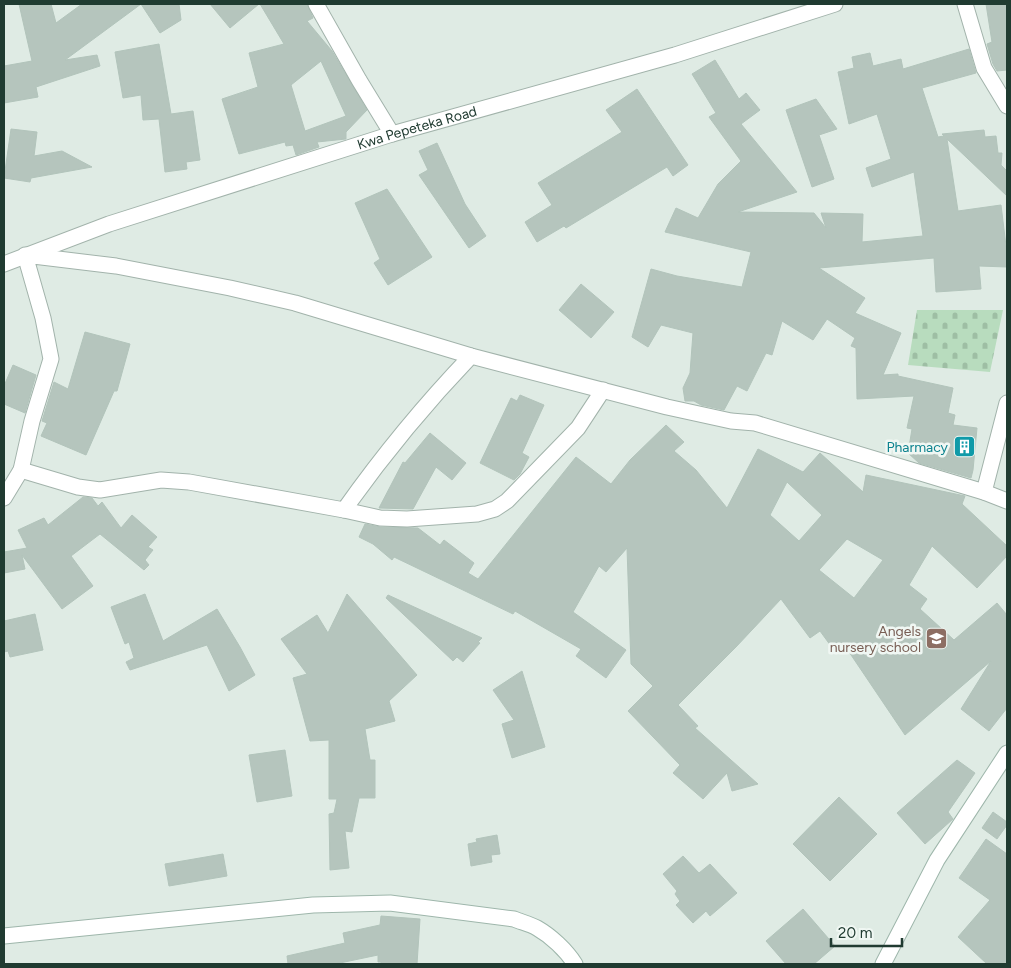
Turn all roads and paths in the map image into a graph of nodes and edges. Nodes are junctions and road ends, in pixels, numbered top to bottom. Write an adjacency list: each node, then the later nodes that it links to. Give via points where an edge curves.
1 (316, 4): 5 (street)
2 (835, 4): 5 (street, Kwa Pepeteka Road, via 675,56)
3 (965, 4): 4 (street, via 984,68)
4 (1007, 106)
5 (392, 134): 6 (street, Kwa Pepeteka Road, via 109,224)
6 (25, 255): 7 (street, Kwa Pepeteka Road); 8 (street, via 116,266 230,288 295,303); 11 (street, via 51,359)
7 (4, 264)
8 (471, 356): 9 (street); 15 (street, via 405,429)
9 (604, 390): 12 (street, via 667,407 755,423); 15 (street, via 578,428 496,509 476,514 407,519 380,518)
10 (1007, 404): 12 (street)
11 (21, 470): 13 (street); 15 (street, via 100,490 160,480 189,482)
12 (984, 492): 14 (street)
13 (4, 498)
14 (1007, 501)
15 (344, 510)
16 (1007, 753): 19 (street, via 937,860)
17 (4, 936): 18 (street, via 313,905 390,902 519,921 537,928 567,952)
18 (575, 964)
19 (883, 964)

